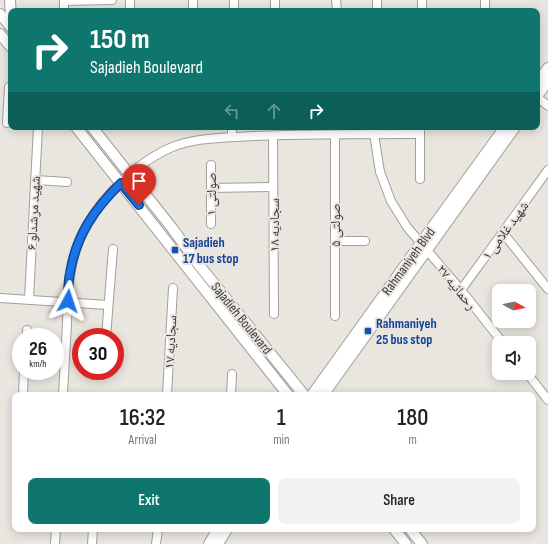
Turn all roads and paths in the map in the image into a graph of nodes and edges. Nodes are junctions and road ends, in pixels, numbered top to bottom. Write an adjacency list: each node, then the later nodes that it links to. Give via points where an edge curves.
1 (112, 0): 2 (street)
2 (64, 1)
3 (0, 14): 4 (main road)
4 (8, 23)
5 (0, 34): 6 (main road)
6 (8, 43)
7 (548, 68): 8 (main road)
8 (540, 79)
9 (548, 81): 10 (main road)
10 (540, 93)
11 (8, 99): 14 (street)
12 (540, 99): 13 (street)
13 (548, 106)
14 (6, 123)
15 (38, 130): 30 (street, شهید مرشدلو ۶)
16 (78, 130): 32 (main road, Sajadieh Boulevard)
17 (94, 130): 28 (main road, Sajadieh Boulevard)
18 (232, 130): 25 (street)
19 (374, 130): 22 (street); 23 (street); 39 (street, رحمانیه ۲۷, via 380,172 391,201 407,227)
20 (503, 130): 39 (main road, Rahmaniyeh Blvd)
21 (513, 130): 39 (main road, Rahmaniyeh Blvd)
22 (420, 131): 29 (street)
23 (335, 135): 24 (street); 38 (street, صولتی ۵)
24 (273, 136): 25 (street); 33 (street, سجادیه ۱۸)
25 (232, 137): 28 (street, via 195,141 170,148 148,159)
26 (211, 164): 34 (street, صولتی ۱)
27 (548, 170): 36 (street, شهید غلامی ۱)
28 (130, 174): 32 (street); 60 (main road, Sajadieh Boulevard, via 199,265)
29 (420, 179)
30 (35, 180): 31 (street); 45 (street, شهید مرشدلو ۶)
31 (67, 182)
32 (121, 183): 46 (street, via 93,214 75,252); 59 (main road, Sajadieh Boulevard)
33 (274, 187): 34 (street); 48 (street, سجادیه ۱۸)
34 (211, 188): 35 (street, صولتی ۱)
35 (211, 224)
36 (503, 233): 42 (street); 43 (street, شهید غلامی ۱)
37 (365, 241): 38 (street)
38 (335, 242): 49 (street, صولتی ۵)
39 (423, 246): 43 (street, رحمانیه ۲۷); 61 (main road, Rahmaniyeh Blvd); 62 (main road, Rahmaniyeh Blvd)
40 (113, 249): 47 (street)
41 (172, 288): 57 (street, سجادیه ۱۷)
42 (548, 289)
43 (461, 290): 51 (street, رحمانیه ۲۷)
44 (0, 298): 45 (street)
45 (29, 299): 46 (street)
46 (68, 301): 47 (street); 56 (street)
47 (108, 305): 50 (street)
48 (274, 314)
49 (335, 316)
50 (107, 328)
51 (497, 336)
52 (232, 374): 58 (street)
53 (24, 380): 55 (street)
54 (532, 380): 63 (street)
55 (23, 392)
56 (64, 392)
57 (167, 392)
58 (231, 392)
59 (286, 392)
60 (302, 392)
61 (314, 392)
62 (325, 392)
63 (548, 400)
64 (56, 532): 71 (street)
65 (93, 532): 72 (street)
66 (158, 532): 73 (street)
67 (216, 532): 74 (main road)
68 (225, 532): 75 (main road)
69 (396, 532): 76 (main road)
70 (412, 532): 77 (main road)
71 (55, 544)
72 (92, 544)
73 (156, 544)
74 (209, 544)
75 (218, 544)
76 (406, 544)
77 (422, 544)

